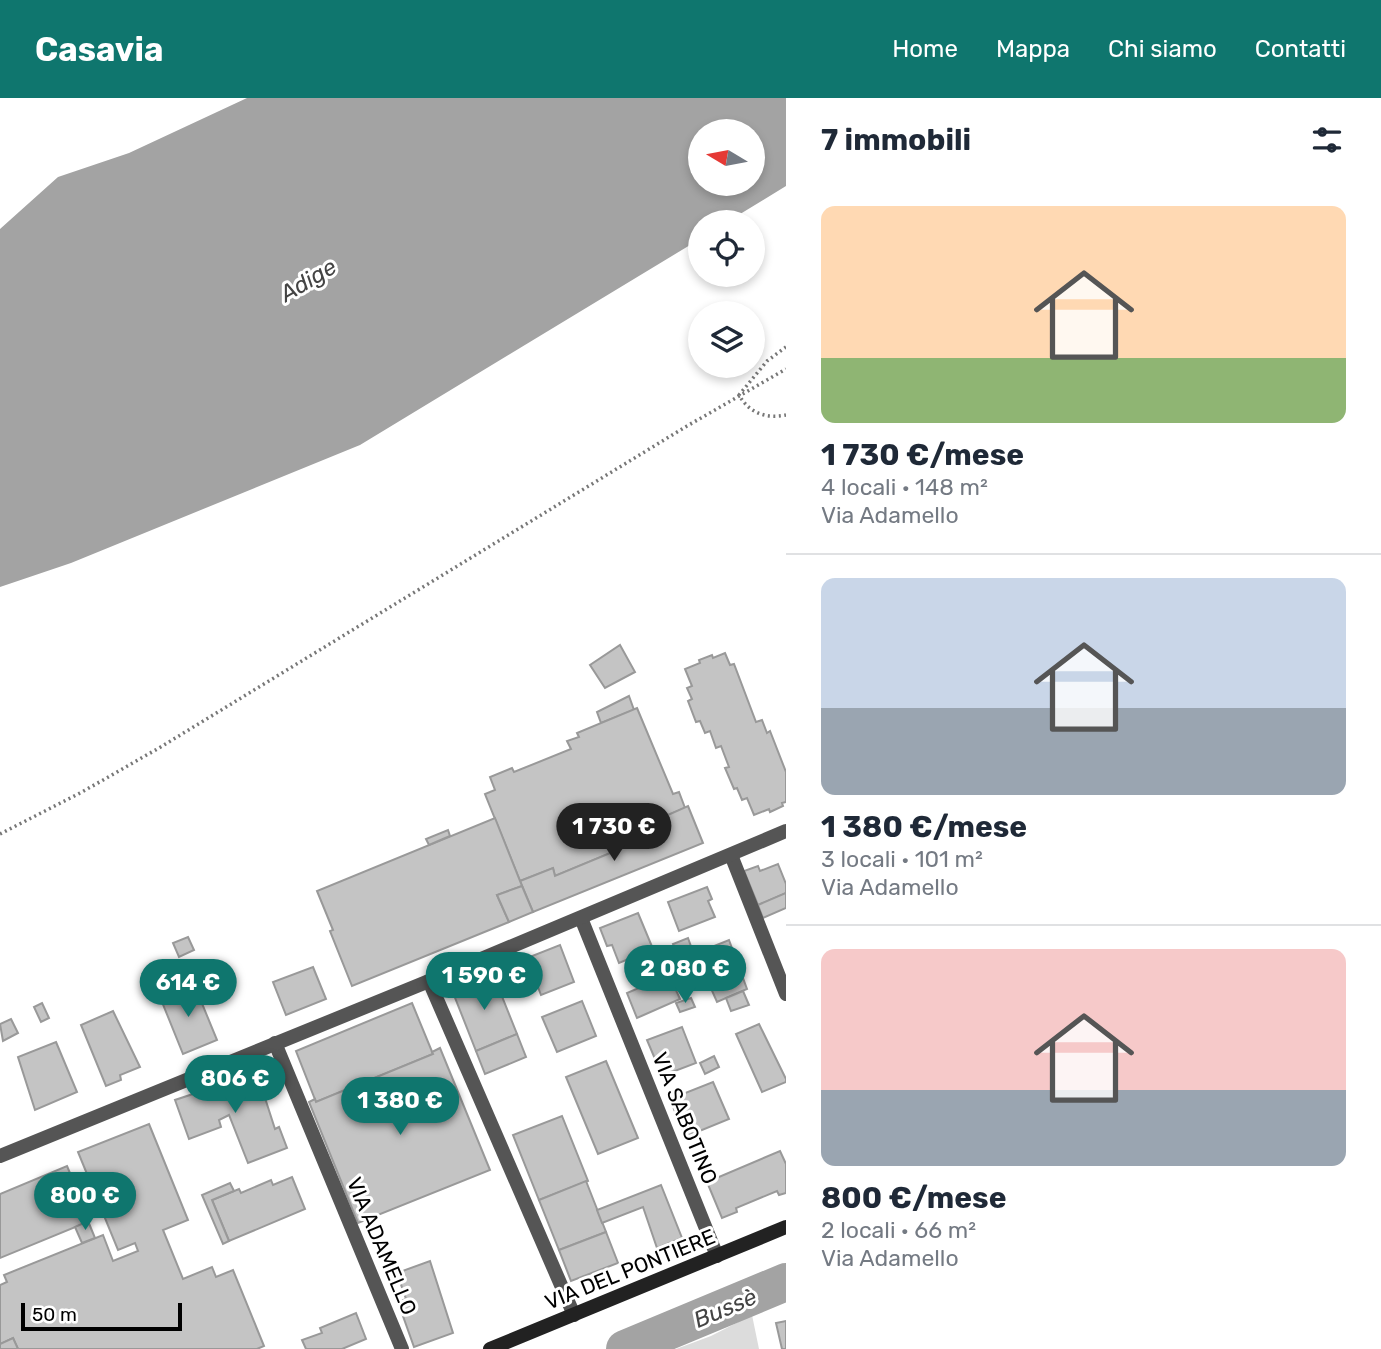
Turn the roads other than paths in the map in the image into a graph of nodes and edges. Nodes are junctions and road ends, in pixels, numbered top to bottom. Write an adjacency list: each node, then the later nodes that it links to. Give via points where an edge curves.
1 (786, 831): 2 (street)
2 (731, 855): 3 (street); 5 (street)
3 (581, 918): 4 (street); 9 (street, VIA SABOTINO)
4 (429, 981): 6 (street); 10 (street)
5 (786, 994)
6 (275, 1043): 7 (street); 11 (street, VIA ADAMELLO)
7 (0, 1156)
8 (786, 1227): 9 (main road, VIA DEL PONTIERE)
9 (717, 1256): 10 (main road, VIA DEL PONTIERE)
10 (573, 1315): 12 (main road, VIA DEL PONTIERE)
11 (402, 1349)
12 (490, 1349)

